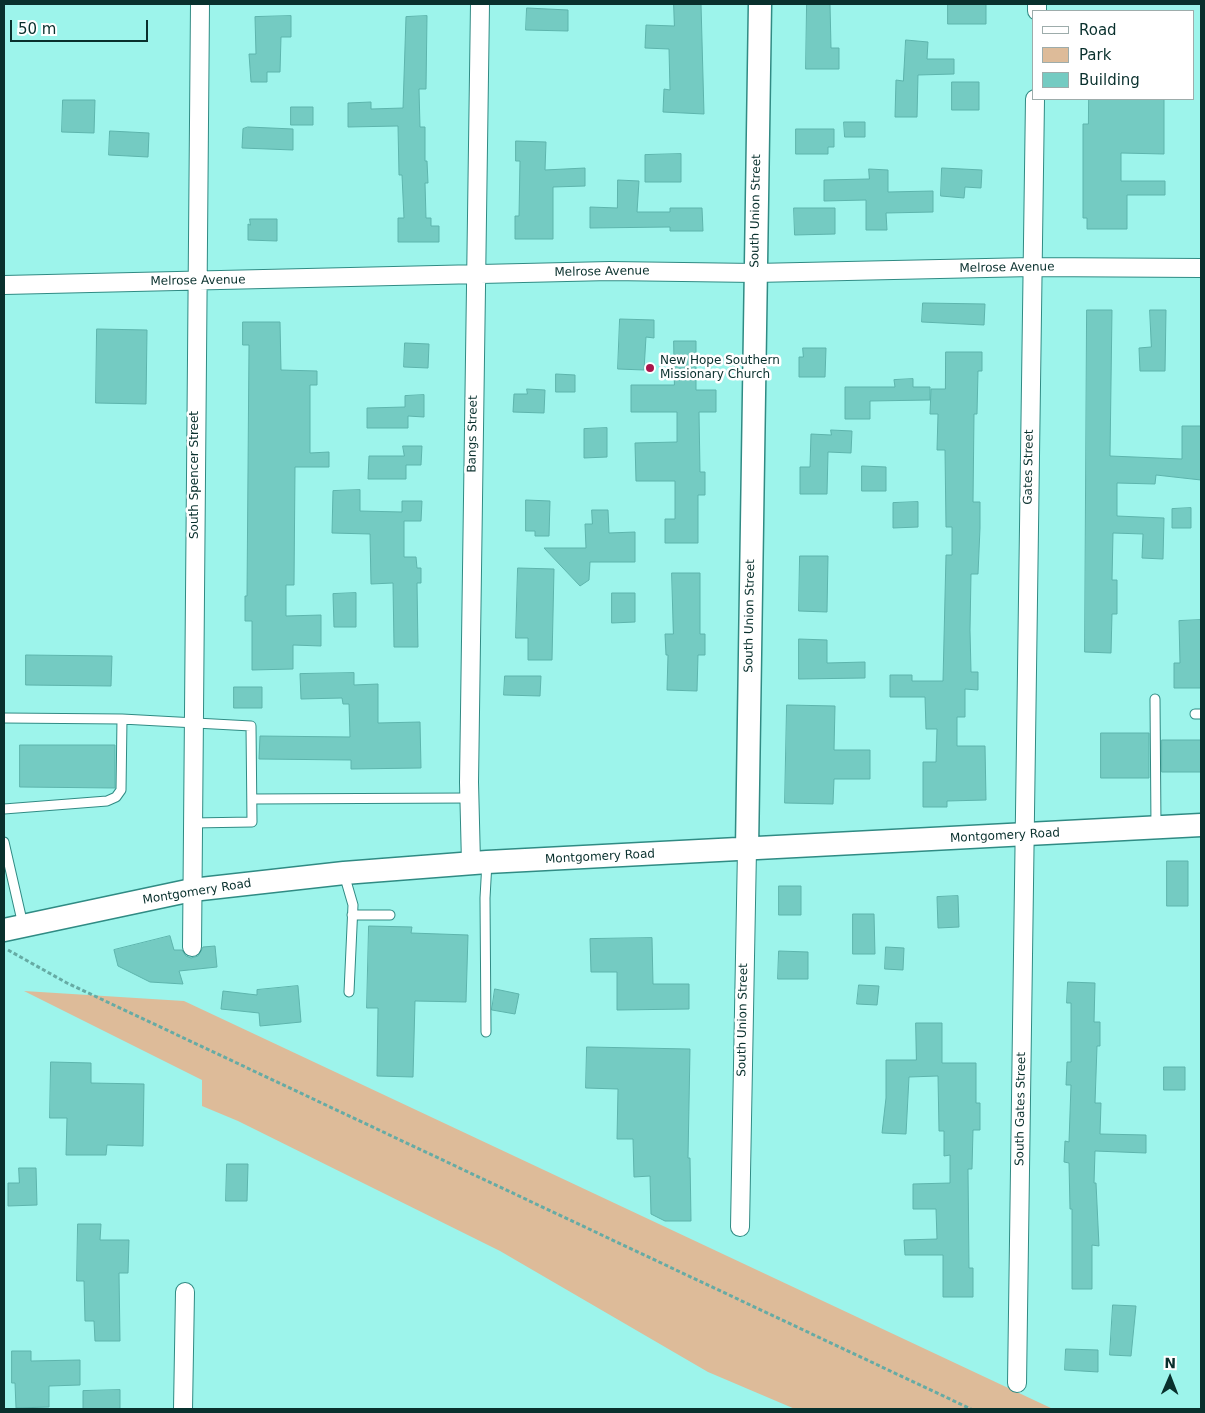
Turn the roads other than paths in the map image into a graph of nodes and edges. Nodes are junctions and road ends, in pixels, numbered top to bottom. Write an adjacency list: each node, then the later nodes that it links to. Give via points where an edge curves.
1 (200, 4): 9 (street, South Spencer Street)
2 (480, 4): 8 (street, Bangs Street)
3 (760, 4): 7 (street, South Union Street)
4 (1035, 100): 5 (street, Gates Street)
5 (1032, 267): 6 (street, Melrose Avenue); 7 (street, Melrose Avenue); 21 (street, Gates Street)
6 (1201, 268)
7 (755, 273): 8 (street, Melrose Avenue, via 610,271); 23 (street, South Union Street)
8 (476, 275): 9 (street, Melrose Avenue); 15 (street, Bangs Street)
9 (196, 282): 10 (street, Melrose Avenue); 14 (street, South Spencer Street)
10 (4, 285)
11 (1156, 699): 20 (lane)
12 (4, 718): 13 (lane)
13 (122, 719): 14 (lane); 17 (lane, via 122,790 116,797 107,801)
14 (193, 723): 16 (lane, via 251,726); 18 (street, South Spencer Street)
15 (469, 798): 16 (lane); 24 (street, Bangs Street)
16 (252, 800): 18 (lane, via 252,822)
17 (4, 809)
18 (192, 823): 26 (street, South Spencer Street)
19 (1201, 825): 20 (street, Montgomery Road)
20 (1156, 828): 21 (street, Montgomery Road)
21 (1025, 835): 23 (street, Montgomery Road); 35 (street, South Gates Street)
22 (4, 842): 29 (lane)
23 (746, 850): 24 (street, Montgomery Road); 33 (street, South Union Street)
24 (479, 863): 25 (street, Montgomery Road); 32 (lane, via 485,898)
25 (344, 873): 26 (street, Montgomery Road); 27 (lane, via 353,905)
26 (192, 890): 29 (street, Montgomery Road); 30 (street, South Spencer Street)
27 (352, 915): 28 (lane); 31 (lane)
28 (390, 915)
29 (13, 928)
30 (192, 947)
31 (349, 992)
32 (486, 1032)
33 (740, 1227)
34 (185, 1292): 36 (street)
35 (1017, 1384)
36 (184, 1409)

